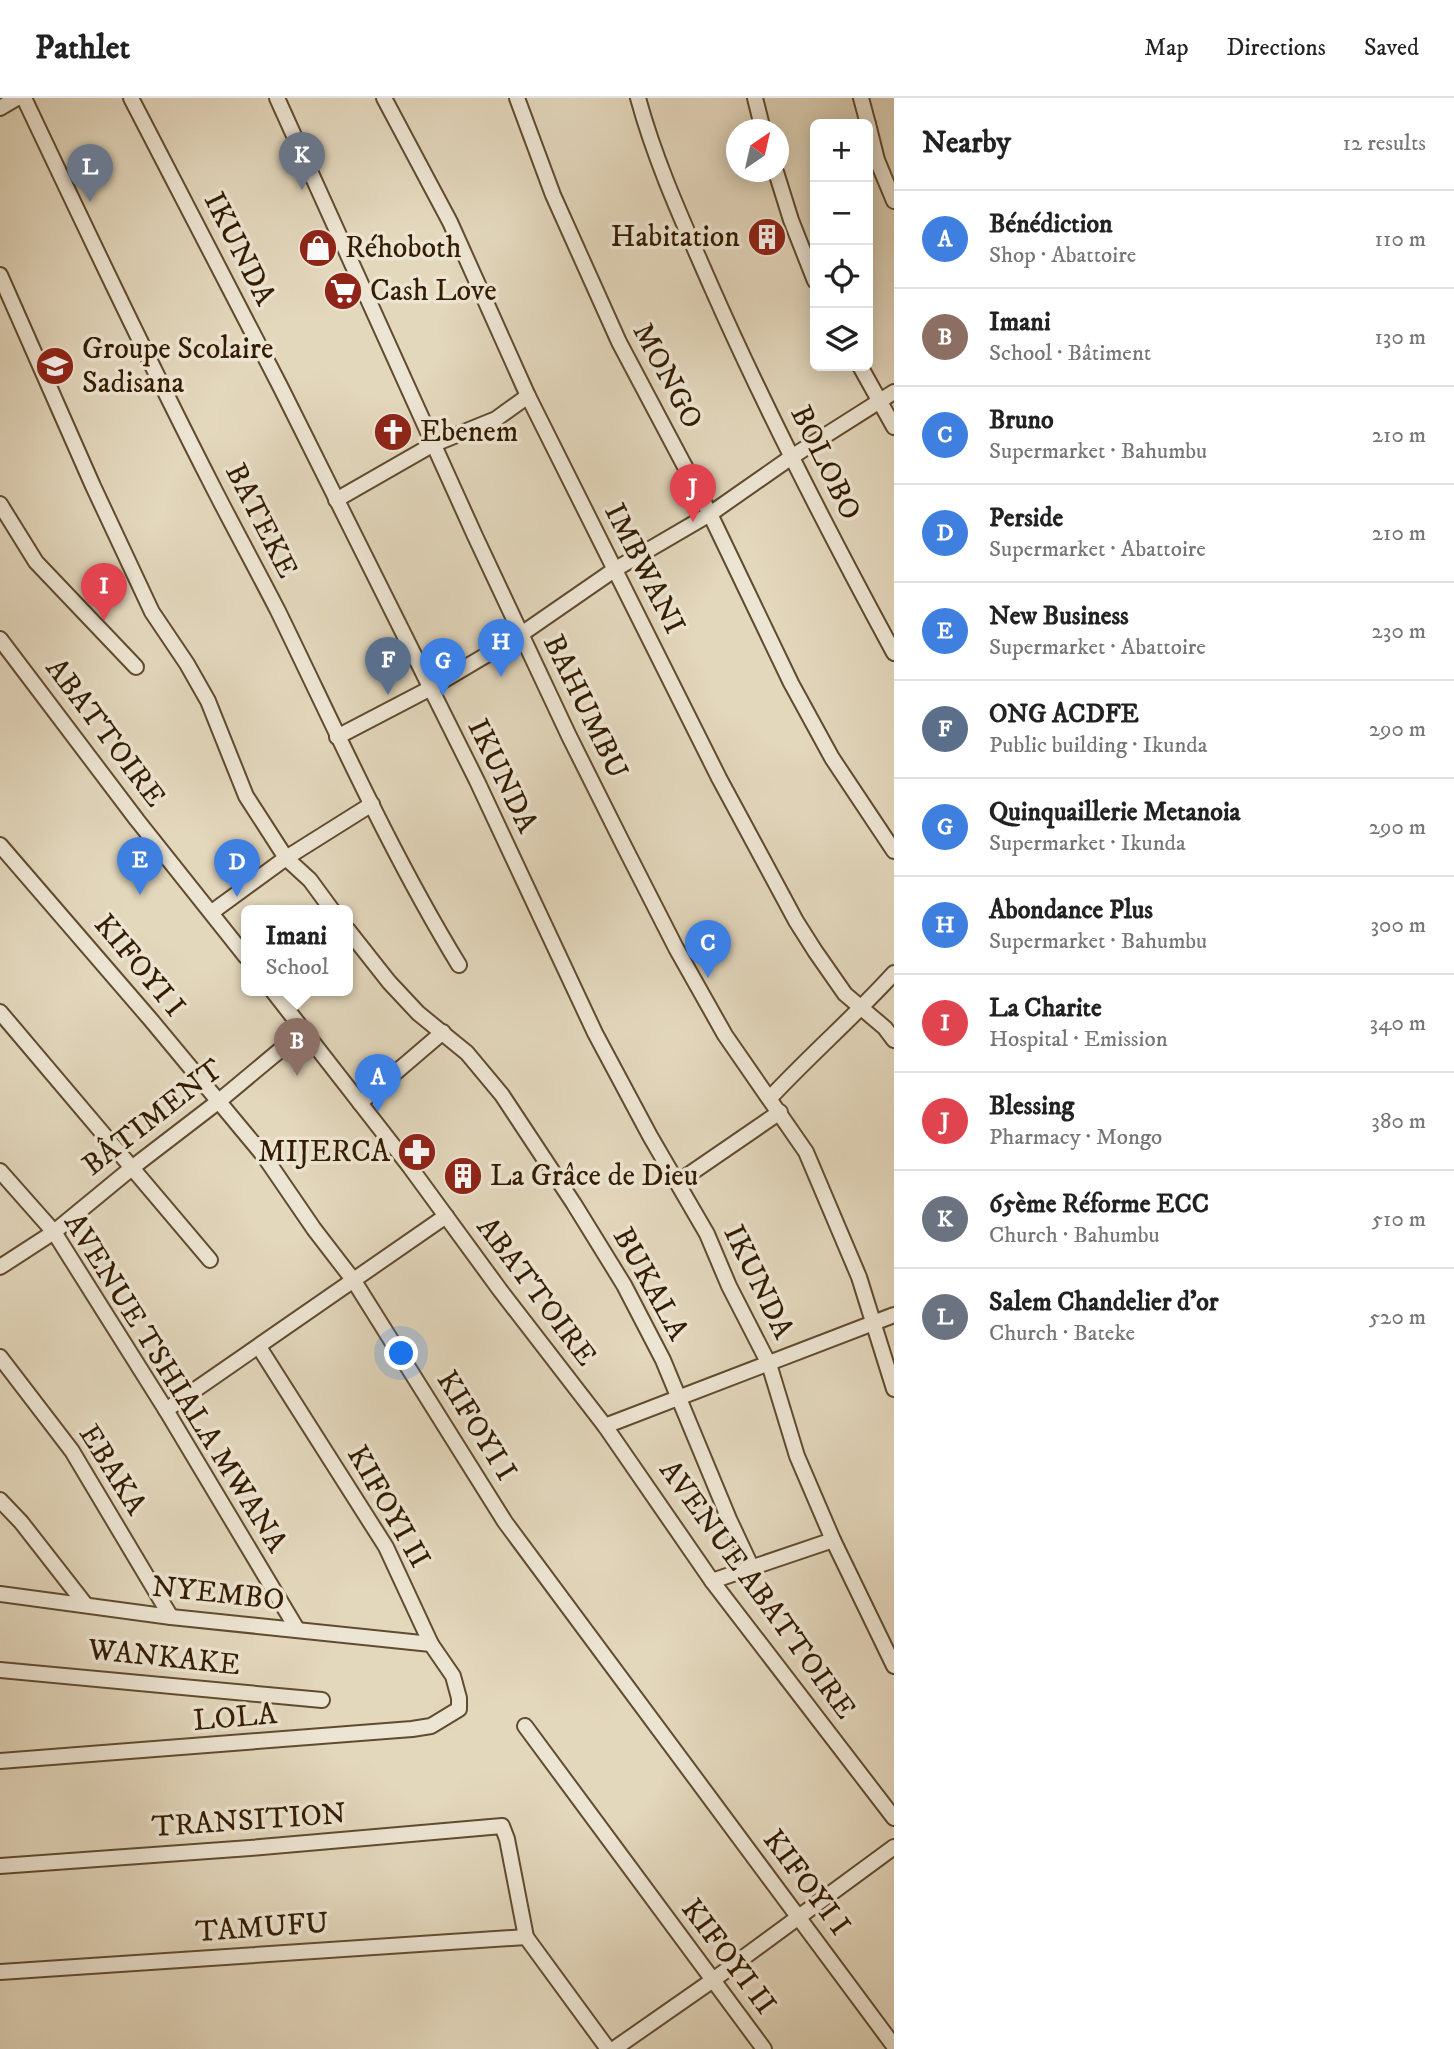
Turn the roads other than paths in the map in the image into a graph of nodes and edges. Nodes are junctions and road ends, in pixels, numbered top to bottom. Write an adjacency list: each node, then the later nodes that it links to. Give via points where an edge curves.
1 (17, 98): 10 (street)
2 (24, 98): 34 (street, BATEKE)
3 (131, 98): 25 (street, IKUNDA)
4 (277, 98): 23 (street, BAHUMBU)
5 (384, 98): 20 (street, IMBWANI, via 450,222)
6 (517, 98): 27 (street, MONGO, via 589,279)
7 (638, 98): 24 (street, BOLOBO, via 655,156 694,248)
8 (755, 98): 11 (street)
9 (861, 98): 12 (street)
10 (0, 108)
11 (760, 119)
12 (867, 119)
13 (873, 144): 15 (street)
14 (779, 182): 16 (street)
15 (894, 201)
16 (810, 268)
17 (0, 275): 38 (street, via 152,612 208,701 246,796)
18 (863, 371): 21 (street)
19 (894, 392): 21 (street)
20 (528, 396): 23 (street, via 496,419); 28 (street, IMBWANI)
21 (880, 401): 22 (street); 24 (street)
22 (894, 427)
23 (432, 445): 25 (street); 29 (street, BAHUMBU)
24 (793, 456): 27 (street); 31 (street, BOLOBO)
25 (336, 500): 33 (street, IKUNDA)
26 (0, 504): 32 (street, via 36,562)
27 (710, 514): 28 (street); 37 (street, MONGO, via 832,758)
28 (614, 570): 29 (street); 46 (street, IMBWANI, via 796,921 845,994)
29 (520, 635): 33 (street); 51 (street, BAHUMBU, via 676,948 724,1035)
30 (0, 639): 40 (street, ABATTOIRE)
31 (894, 653)
32 (136, 667)
33 (429, 689): 34 (street); 57 (street, IKUNDA, via 595,1033)
34 (337, 737): 35 (street, BATEKE)
35 (372, 804): 38 (street); 43 (street, BATEKE)
36 (0, 845): 52 (street, KIFOYI I)
37 (894, 851)
38 (286, 858): 39 (street); 40 (street)
39 (328, 905)
40 (212, 912): 42 (street, ABATTOIRE)
41 (353, 936): 49 (street, BUKALA, via 418,1013)
42 (241, 950)
43 (459, 965)
44 (894, 973): 46 (street)
45 (277, 996): 48 (street, ABATTOIRE)
46 (861, 1009): 50 (street, IMBWANI); 51 (street)
47 (0, 1012): 55 (street)
48 (303, 1031): 52 (street, BÂTIMENT); 53 (street, ABATTOIRE)
49 (443, 1032): 53 (street); 69 (street, BUKALA, via 502,1095 574,1204 624,1285)
50 (894, 1040)
51 (770, 1098): 54 (street, BAHUMBU)
52 (219, 1101): 55 (street, BÂTIMENT); 62 (street, KIFOYI I)
53 (360, 1103): 58 (street, ABATTOIRE)
54 (780, 1112): 57 (street); 64 (street, BAHUMBU, via 806,1152)
55 (133, 1167): 59 (street, BÂTIMENT); 60 (street)
56 (0, 1171): 59 (street, AVENUE TSHIALA MWANA)
57 (678, 1182): 67 (street, IKUNDA)
58 (446, 1216): 62 (street); 71 (street, ABATTOIRE)
59 (54, 1232): 61 (street, BÂTIMENT); 70 (street, AVENUE TSHIALA MWANA)
60 (209, 1259)
61 (0, 1267)
62 (354, 1281): 65 (street); 90 (street, KIFOYI I, via 505,1521)
63 (894, 1315): 64 (street)
64 (874, 1321): 67 (street); 68 (street, BAHUMBU)
65 (259, 1347): 70 (street); 80 (street, KIFOYI II, via 386,1547)
66 (0, 1357): 78 (street, EBAKA, via 72,1451)
67 (769, 1364): 69 (street); 73 (street, IKUNDA, via 797,1456)
68 (894, 1389)
69 (679, 1398): 71 (street); 74 (street, BUKALA)
70 (166, 1410): 79 (street, AVENUE TSHIALA MWANA)
71 (605, 1426): 75 (street, AVENUE ABATTOIRE)
72 (0, 1500): 77 (street)
73 (833, 1540): 74 (street); 81 (street, IKUNDA)
74 (751, 1566): 75 (street)
75 (712, 1581): 87 (street, AVENUE ABATTOIRE)
76 (0, 1594): 77 (street, NYEMBO)
77 (85, 1604): 78 (street, NYEMBO)
78 (171, 1617): 79 (street, NYEMBO)
79 (297, 1629): 80 (street, NYEMBO)
80 (431, 1644): 83 (street, KIFOYI II, via 453,1676)
81 (894, 1666)
82 (0, 1670): 84 (street, WANKAKE)
83 (459, 1698): 86 (street, LOLA, via 459,1709 431,1726 412,1729)
84 (322, 1700)
85 (525, 1726): 93 (street, KIFOYI II)
86 (0, 1761)
87 (894, 1818)
88 (894, 1847): 90 (street)
89 (0, 1866): 91 (street, TRANSITION, via 502,1826)
90 (798, 1916): 93 (street); 94 (street, KIFOYI I)
91 (526, 1937): 92 (street, TAMUFU); 95 (street)
92 (0, 1972)
93 (713, 1980): 96 (street); 97 (street, KIFOYI II)
94 (894, 2046)
95 (608, 2049)
96 (614, 2049)
97 (764, 2049)

